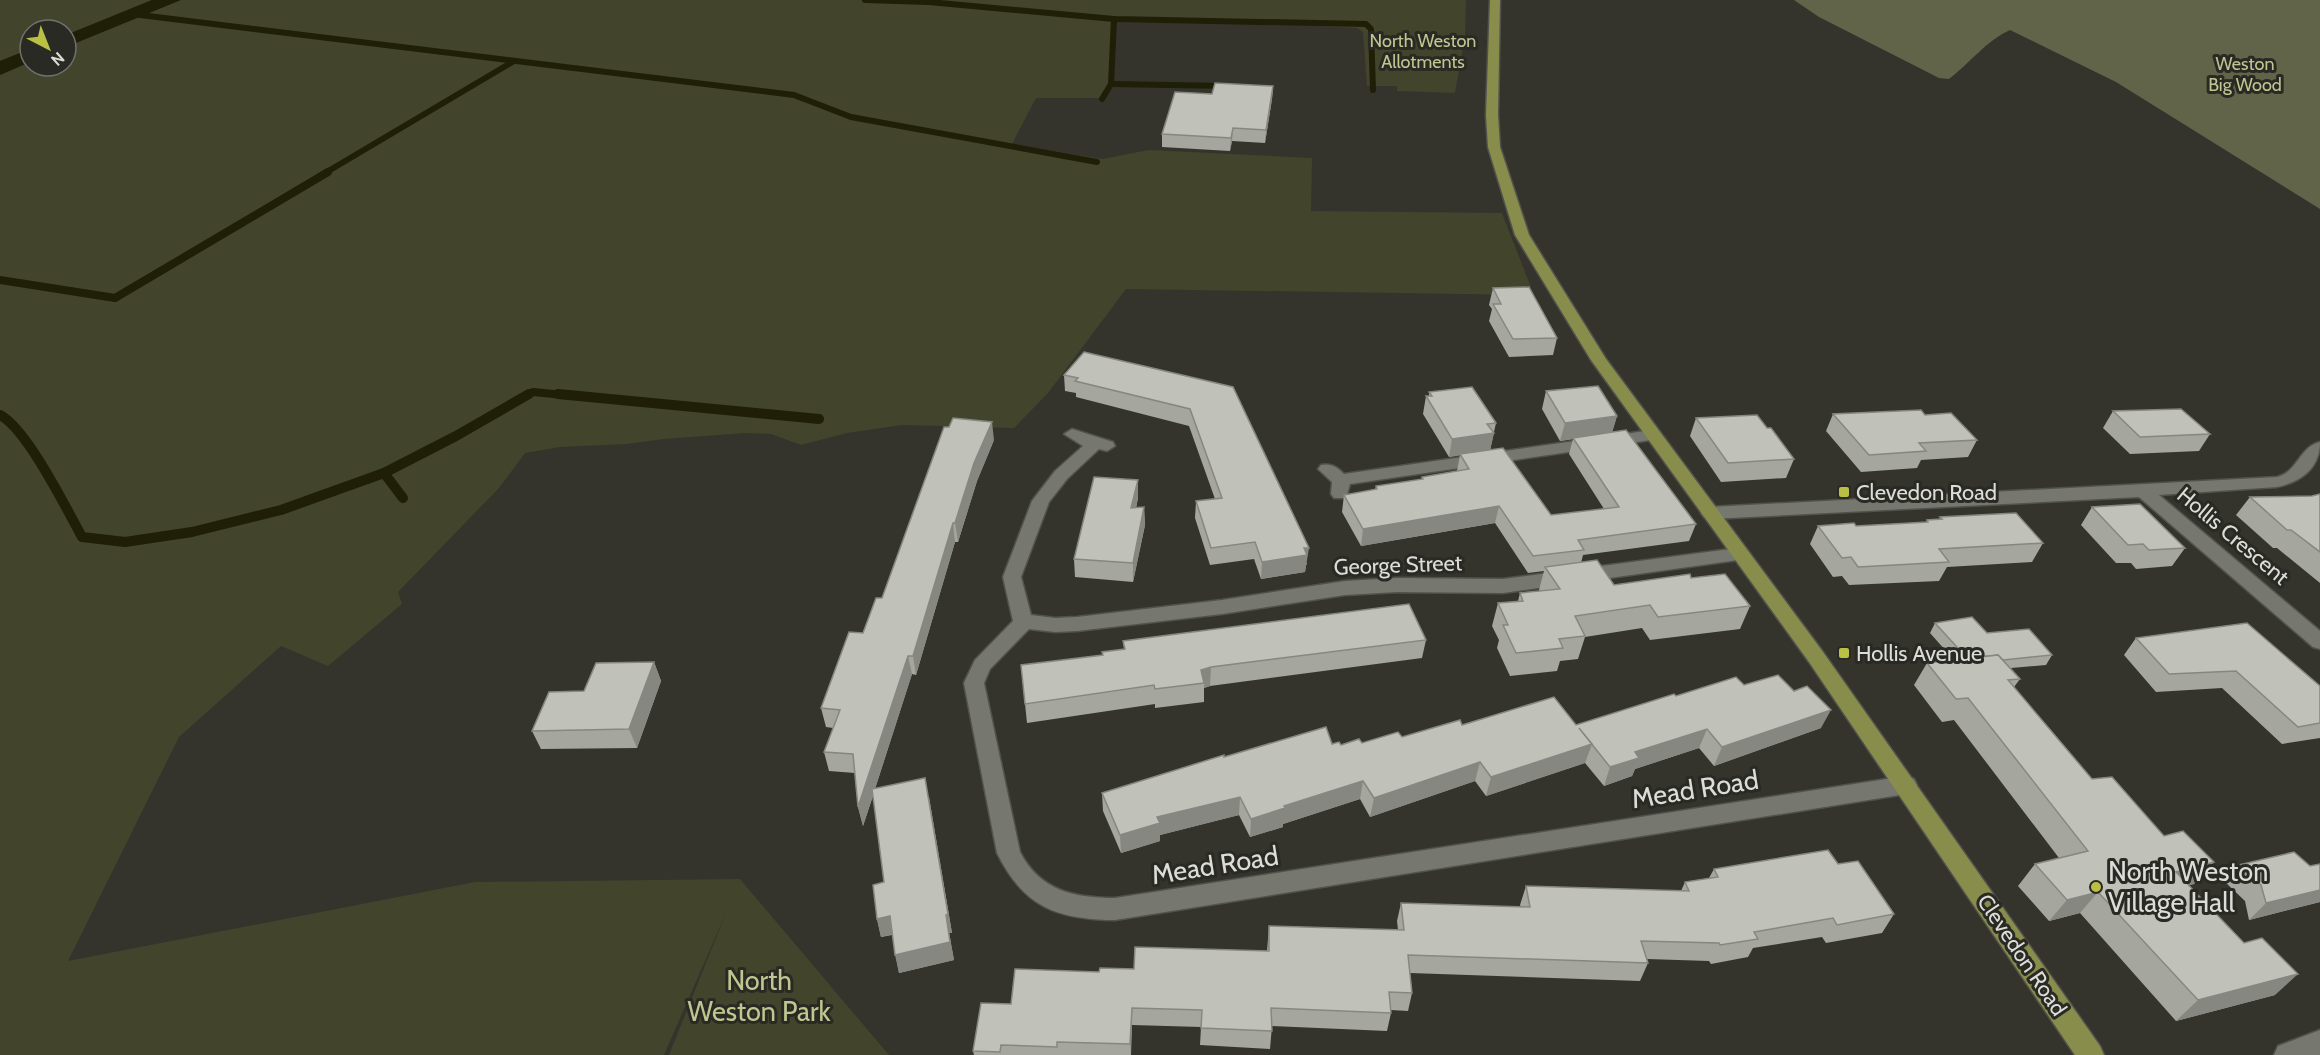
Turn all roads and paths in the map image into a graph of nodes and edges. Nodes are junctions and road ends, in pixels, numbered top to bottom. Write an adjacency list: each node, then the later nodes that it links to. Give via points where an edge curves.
1 (1495, 0): 3 (main road, Clevedon Road, via 1494,147 1522,235 1599,360)
2 (1072, 434): 9 (street, via 1101,445 1061,475 1041,501 1012,577)
3 (1652, 435): 5 (street); 7 (main road, Clevedon Road)
4 (2320, 447): 6 (street, via 2289,480)
5 (1336, 481)
6 (2143, 491): 7 (street); 10 (street, Hollis Crescent)
7 (1710, 513): 8 (main road, Clevedon Road)
8 (1738, 554): 9 (street, George Street, via 1503,585 1365,586 1083,624); 11 (main road, Clevedon Road)
9 (1023, 621): 11 (street, Mead Road, via 982,665 974,689 1012,862 1038,890 1071,907 1115,909)
10 (2320, 642)
11 (1906, 785): 13 (main road, Clevedon Road)
12 (2320, 1043): 14 (street)
13 (2091, 1055)
14 (2287, 1055)

